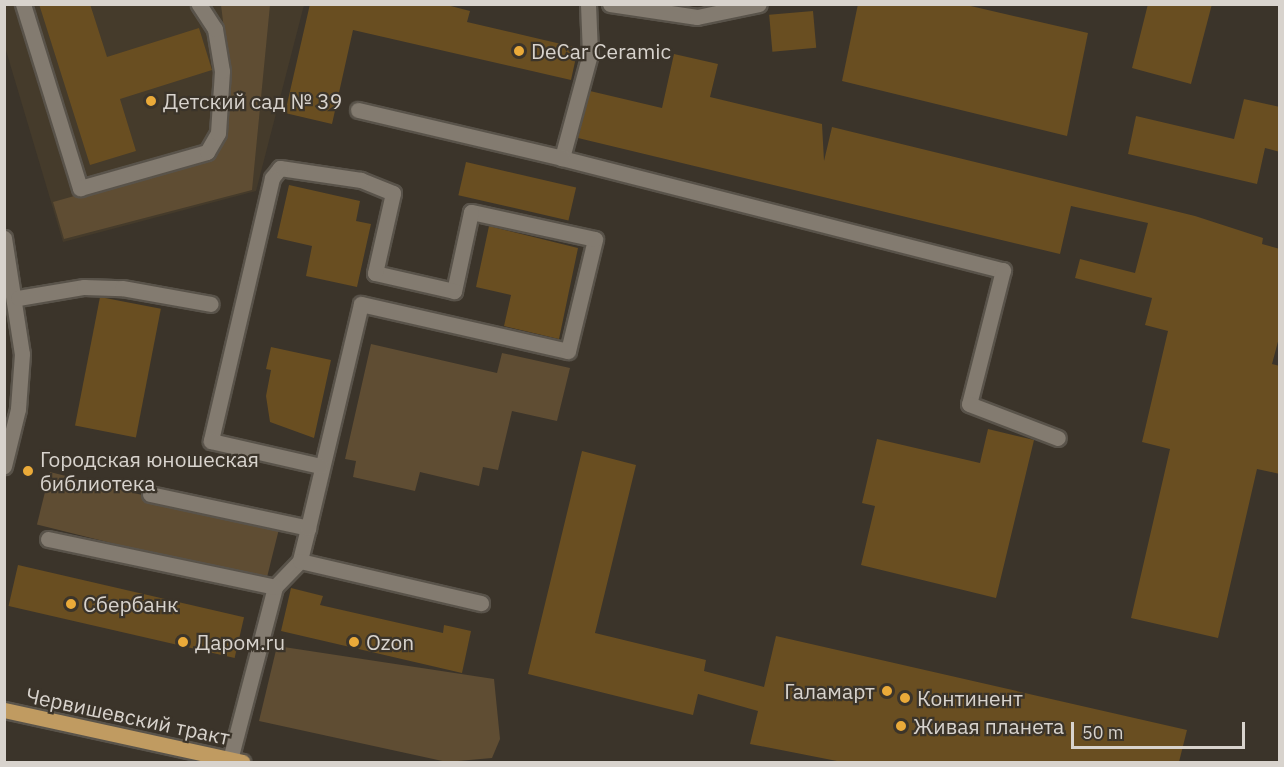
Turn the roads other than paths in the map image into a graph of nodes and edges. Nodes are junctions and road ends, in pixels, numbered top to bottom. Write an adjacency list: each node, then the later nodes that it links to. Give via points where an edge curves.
1 (23, 4): 2 (street, via 80,188 207,152 218,133 222,71 215,29)
2 (199, 4)
3 (588, 4): 7 (street, via 590,54)
4 (609, 4): 5 (street, via 697,17)
5 (759, 4)
6 (358, 110): 7 (street)
7 (562, 158): 11 (street, via 1003,270 969,404)
8 (4, 238): 9 (street)
9 (18, 298): 10 (street, via 113,288); 12 (street, via 22,384)
10 (211, 304)
11 (1058, 438)
12 (8, 444): 13 (street)
13 (4, 466)
14 (320, 466): 14 (street, via 361,304 568,351 595,239 471,212 454,291 386,276 375,273 393,193 361,180 280,168 272,178 211,441); 16 (street)
15 (150, 494): 16 (street)
16 (308, 528): 18 (street)
17 (48, 539): 19 (street)
18 (300, 561): 19 (street); 20 (street)
19 (275, 587): 22 (street)
20 (481, 603)
21 (4, 710): 22 (main road, Червишевский тракт)
22 (236, 761)

